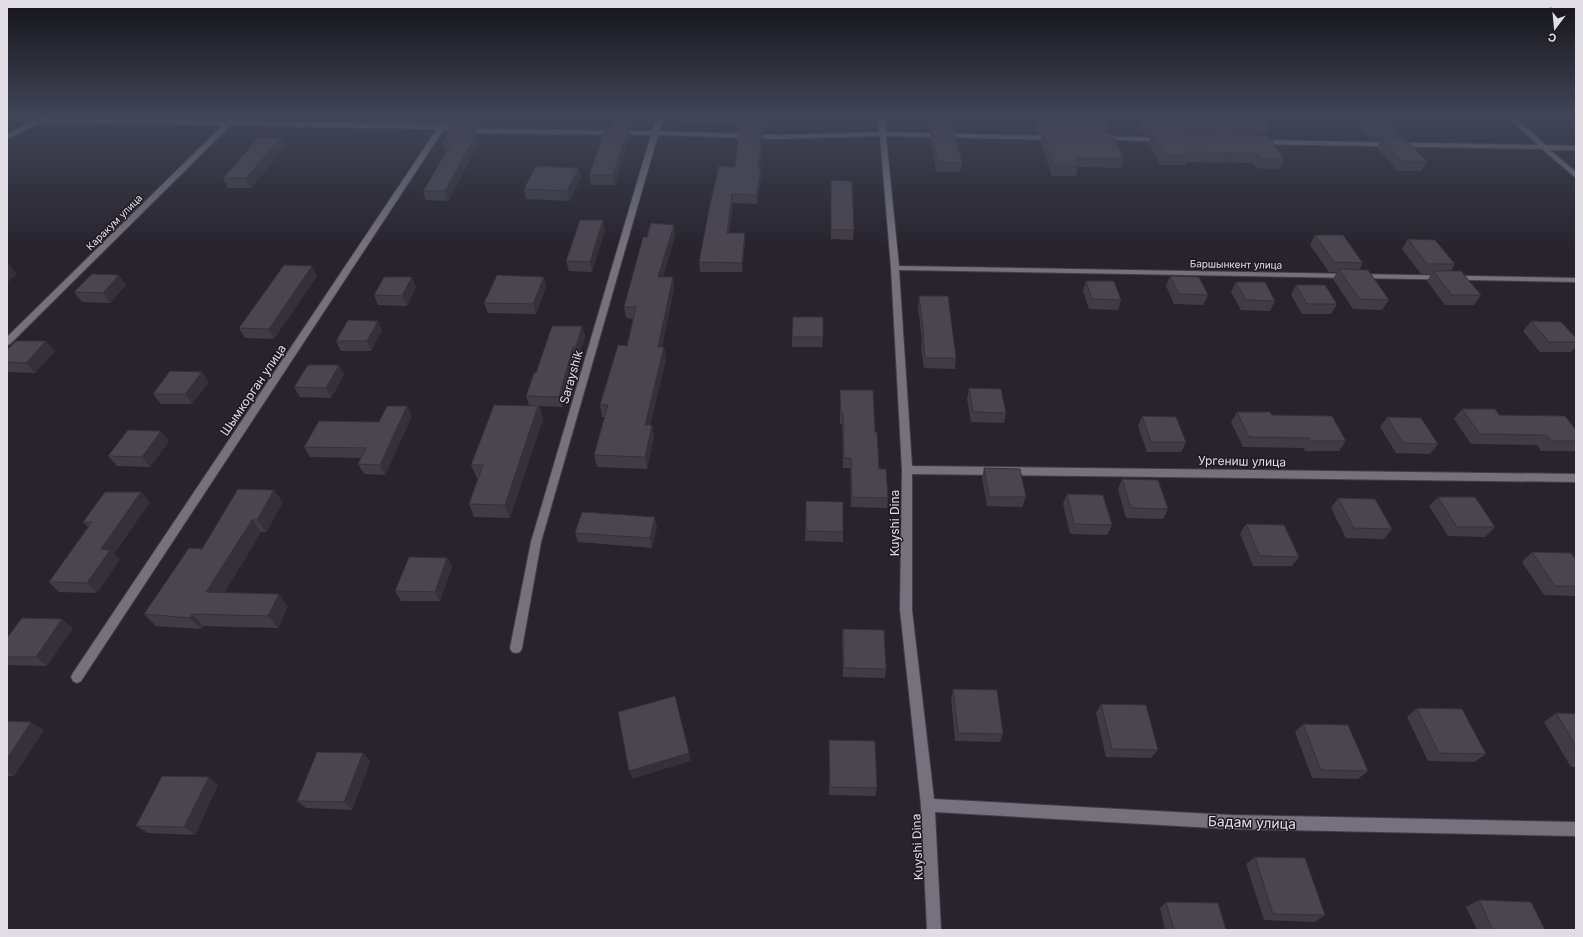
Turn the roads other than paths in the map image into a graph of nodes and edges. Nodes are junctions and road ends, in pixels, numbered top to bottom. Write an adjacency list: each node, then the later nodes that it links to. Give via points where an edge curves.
1 (192, 160): 9 (street, Каракум улица)
2 (420, 160): 13 (street, Шымкорган улица)
3 (647, 160): 12 (street, Sarayshik, via 536,542)
4 (884, 160): 7 (street, Kuyshi Dina)
5 (1558, 160): 6 (street)
6 (1576, 176)
7 (895, 268): 8 (street, Баршынкент улица); 10 (street, Kuyshi Dina)
8 (1576, 280)
9 (7, 342)
10 (907, 470): 11 (street, Ургениш улица); 14 (street, Kuyshi Dina, via 906,610)
11 (1576, 478)
12 (516, 648)
13 (77, 677)
14 (928, 806): 15 (street, Бадам улица, via 1231,822); 16 (street, Kuyshi Dina)
15 (1576, 828)
16 (934, 930)

